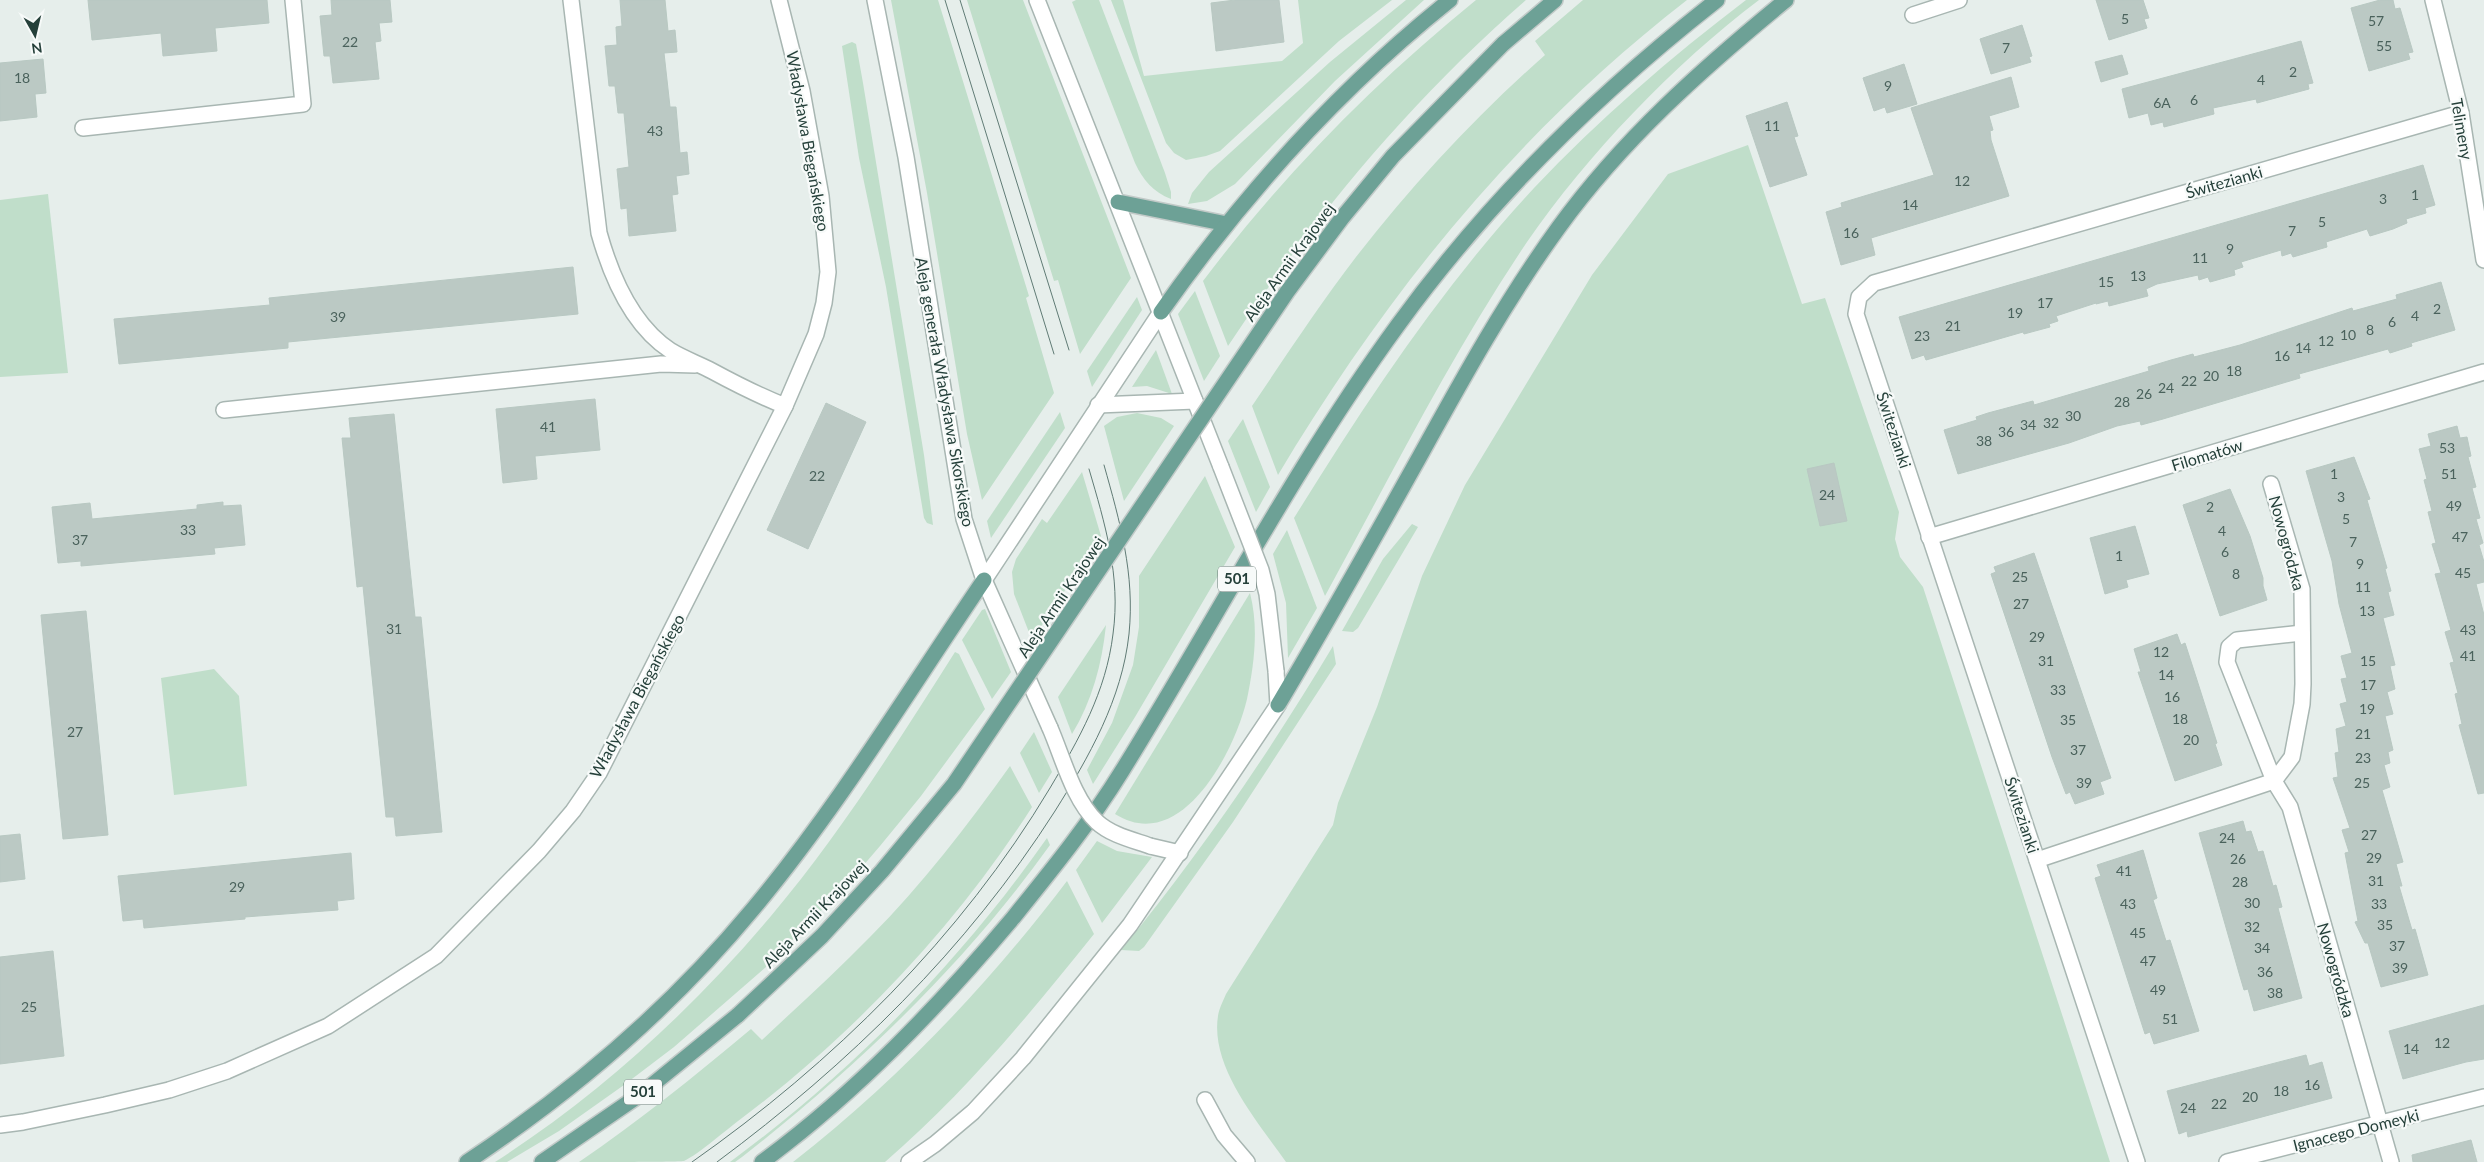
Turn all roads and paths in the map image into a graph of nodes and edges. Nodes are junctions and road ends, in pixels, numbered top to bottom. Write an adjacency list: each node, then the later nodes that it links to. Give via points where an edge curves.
1 (294, 0): 14 (street, via 303,104)
2 (572, 0): 19 (street, via 599,233 606,258 627,303 640,322 671,351)
3 (779, 0): 23 (street, Władysława Biegańskiego, via 816,166 828,272 816,334)
4 (875, 0): 27 (street, Aleja generała Władysława Sikorskiego, via 906,158 964,519)
5 (1037, 0): 15 (street)
6 (1450, 0): 16 (main road, via 1356,84 1288,154)
7 (1555, 0): 38 (main road, Aleja Armii Krajowej / 501, bridge, via 1503,44 1394,156 1342,218 1287,292 954,784 882,870 822,936 738,1015 641,1094)
8 (1717, 0): 39 (main road, 501, via 1654,49 1579,118 1512,186 1442,268 1350,394 1120,775 1048,875 973,965 909,1033 846,1094)
9 (1786, 0): 29 (main road, via 1712,61 1630,141 1560,226 1488,334)
10 (1959, 0): 12 (street)
11 (2434, 0): 13 (street, Telimeny)
12 (1913, 14)
13 (2460, 114): 17 (street, Telimeny); 26 (street, Świtezianki, via 1874,283 1859,297 1856,314)
14 (83, 128)
15 (1118, 202): 16 (main road); 18 (street)
16 (1227, 224): 18 (main road)
17 (2484, 260)
18 (1160, 312): 21 (street); 22 (street)
19 (700, 365): 23 (street); 24 (street, via 661,364)
20 (2484, 372): 26 (street, Filomatów)
21 (1195, 401): 22 (street); 29 (street, bridge, via 1261,570 1267,594)
22 (1098, 405): 27 (street)
23 (785, 406): 36 (street, Władysława Biegańskiego, via 599,773 540,851 436,956 328,1026 227,1071 169,1090 105,1105)
24 (224, 410)
25 (2271, 484): 28 (street, Nowogródzka, via 2302,589)
26 (1929, 537): 32 (street, Świtezianki)
27 (984, 580): 31 (street, Aleja generała Władysława Sikorskiego, bridge, via 1082,803 1098,822 1116,833); 37 (main road, via 817,827 753,910 690,979 624,1043 560,1097)
28 (2302, 633): 30 (street, Nowogródzka, via 2302,704 2292,757); 30 (street, Nowogródzka, via 2237,640 2229,647 2227,662)
29 (1278, 705): 31 (street)
30 (2274, 781): 32 (street); 35 (street, Nowogródzka, via 2290,807)
31 (1180, 853): 40 (street, via 1130,925 1023,1058 973,1112)
32 (2037, 860): 42 (street, Świtezianki)
33 (2484, 1097): 35 (street, Ignacego Domeyki)
34 (1205, 1100): 41 (street, via 1224,1135)
35 (2381, 1123): 43 (street, Ignacego Domeyki); 44 (street, Nowogródzka)
36 (0, 1124)
37 (467, 1162)
38 (542, 1162)
39 (762, 1162)
40 (908, 1162)
41 (1247, 1162)
42 (2137, 1162)
43 (2227, 1162)
44 (2392, 1162)

